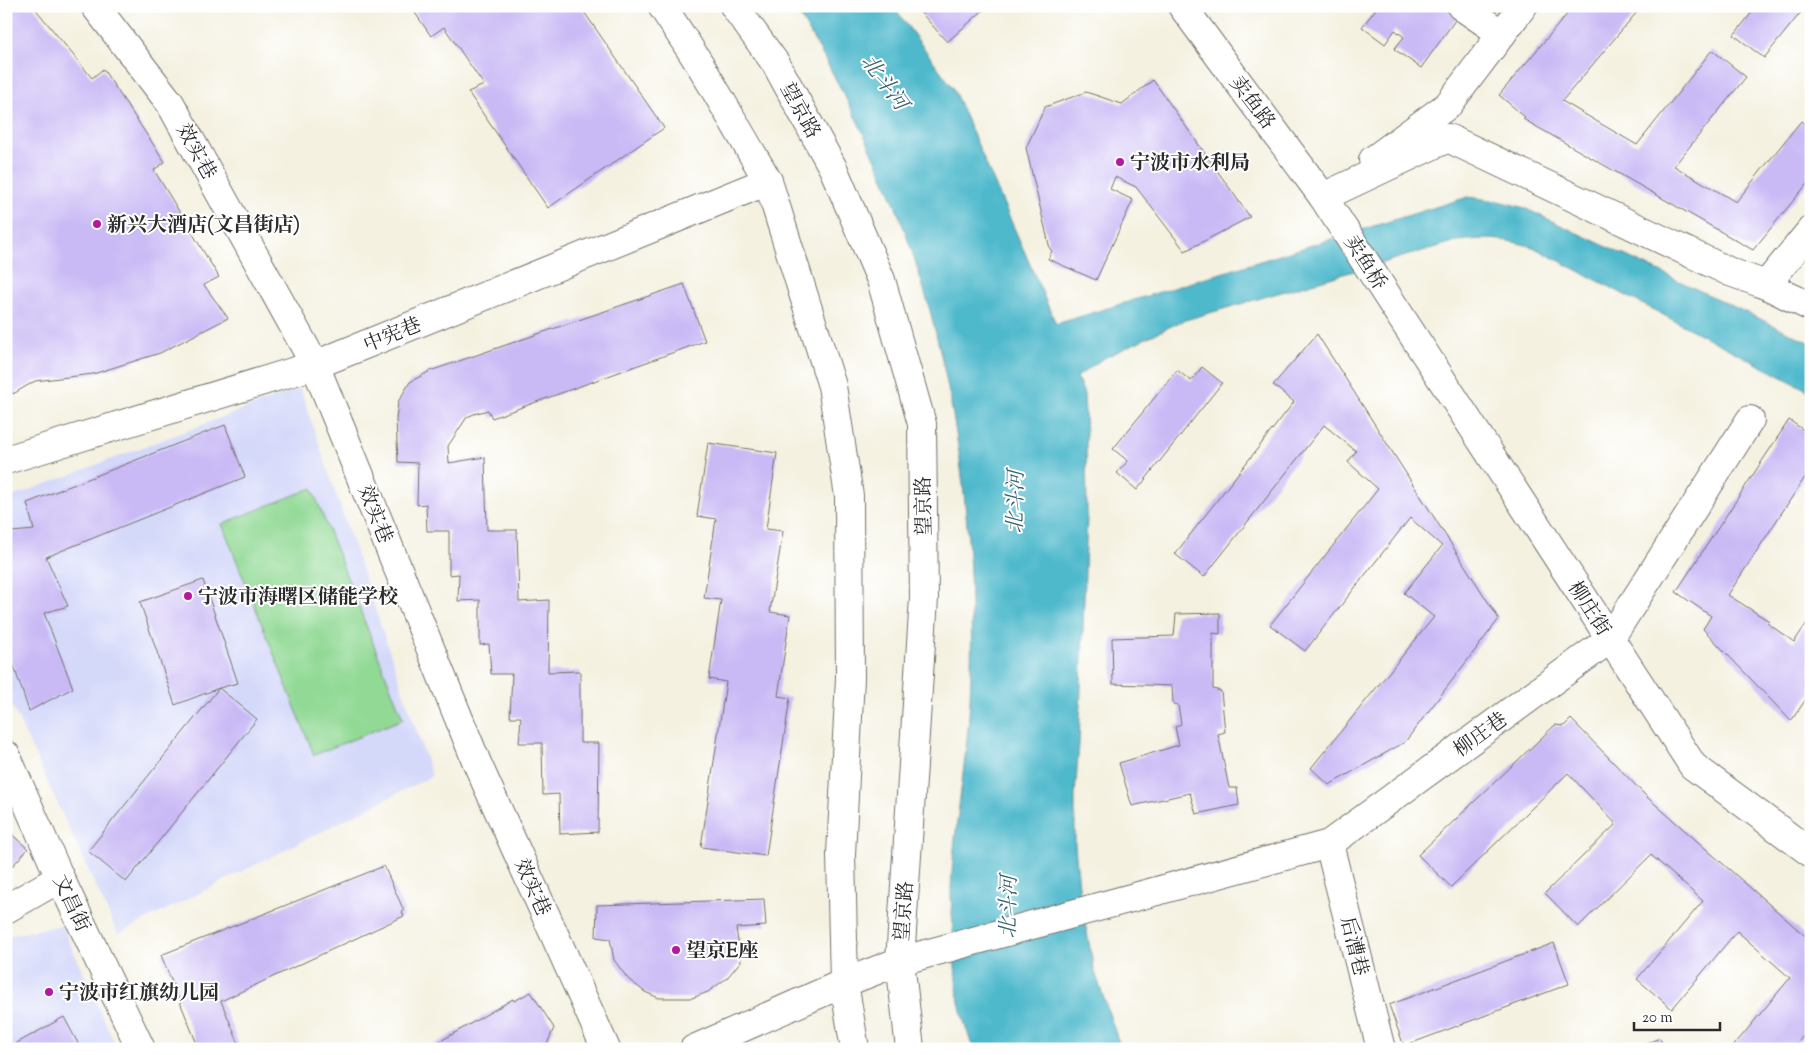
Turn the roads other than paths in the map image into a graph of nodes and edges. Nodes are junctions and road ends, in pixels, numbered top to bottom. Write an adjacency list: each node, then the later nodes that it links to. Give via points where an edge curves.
1 (95, 6): 14 (street, 效实巷, via 170,103)
2 (662, 6): 8 (street)
3 (734, 6): 23 (street, 望京路, via 776,64 834,168 880,280 922,424 924,598)
4 (1182, 6): 9 (street, 卖鱼路)
5 (1461, 6): 7 (street)
6 (1523, 6): 7 (street)
7 (1502, 34): 9 (street, via 1448,105)
8 (768, 181): 14 (street, 中宪巷); 24 (street, via 832,386 849,496 850,678 841,854)
9 (1323, 197): 11 (street, via 1448,138 1730,272); 13 (street, 卖鱼桥)
10 (1811, 230): 11 (street)
11 (1766, 285): 12 (street)
12 (1811, 307)
13 (1408, 327): 17 (street, 柳庄街)
14 (315, 365): 16 (street, 中宪巷); 26 (street, 效实巷, via 477,763)
15 (1750, 420): 17 (street, 柳庄巷)
16 (6, 460)
17 (1610, 639): 19 (street, 柳庄巷); 20 (street, 柳庄街, via 1694,766)
18 (6, 756): 21 (street, 文昌街)
19 (1329, 844): 23 (street, 柳庄巷); 30 (street, 后漕巷)
20 (1811, 853)
21 (60, 878): 22 (street); 25 (street, 文昌街)
22 (6, 909)
23 (900, 961): 24 (street, 柳庄巷); 29 (street, 望京路)
24 (844, 983): 27 (street, 柳庄巷); 28 (street)
25 (141, 1049)
26 (606, 1049)
27 (694, 1049)
28 (855, 1049)
29 (910, 1049)
30 (1381, 1049)

